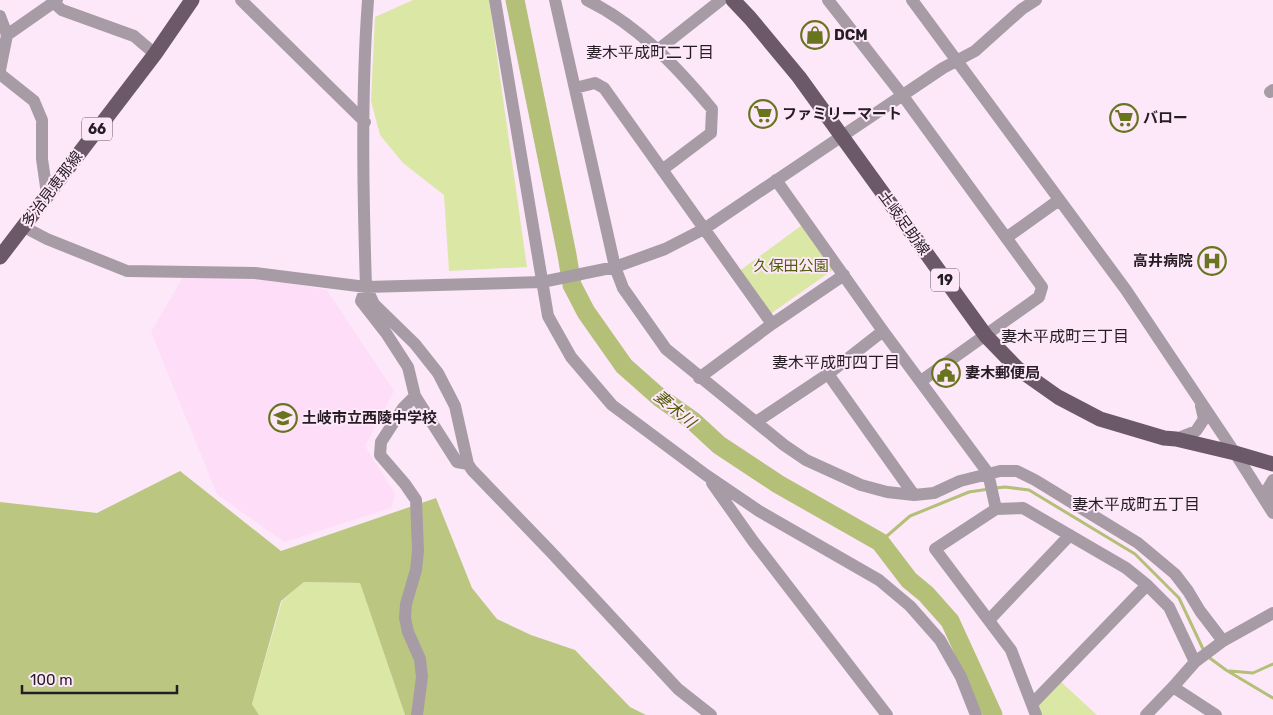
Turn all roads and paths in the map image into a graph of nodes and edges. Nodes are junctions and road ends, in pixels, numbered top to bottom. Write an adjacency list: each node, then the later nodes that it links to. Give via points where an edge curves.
1 (192, 0): 16 (main road, 多治見恵那線 / 66)
2 (241, 0): 21 (street)
3 (368, 0): 21 (street)
4 (496, 0): 33 (street)
5 (554, 0): 19 (street)
6 (587, 0): 15 (street)
7 (720, 0): 15 (street)
8 (733, 0): 22 (main road, 土岐足助線 / 19, via 799,77)
9 (828, 0): 20 (street)
10 (912, 0): 17 (street)
11 (1036, 0): 17 (street, via 975,50)
12 (56, 1): 14 (street); 16 (street, via 62,10 134,36)
13 (0, 16): 14 (street)
14 (7, 35): 18 (street)
15 (659, 50): 23 (street, via 712,109 711,133)
16 (155, 54): 25 (main road, 多治見恵那線 / 66)
17 (956, 61): 20 (street); 26 (street)
18 (0, 72): 25 (street, via 34,101 42,120 42,159)
19 (575, 88): 23 (street, via 595,83 604,88); 31 (street)
20 (903, 96): 22 (street); 29 (street)
21 (365, 122): 34 (street)
22 (841, 136): 24 (street); 37 (main road, 土岐足助線 / 19)
23 (662, 170): 28 (street)
24 (776, 180): 28 (street); 32 (street)
25 (47, 194): 27 (main road, 多治見恵那線 / 66)
26 (1059, 200): 29 (street); 42 (street, via 1126,290)
27 (24, 227): 30 (main road, 多治見恵那線 / 66); 34 (street, via 126,271 255,272)
28 (704, 229): 31 (street, via 665,249); 35 (street)
29 (1006, 238): 37 (street, via 1042,287 1039,297)
30 (0, 257)
31 (614, 267): 33 (street); 39 (street, via 623,288 666,349)
32 (844, 275): 35 (street); 36 (street)
33 (542, 282): 34 (street); 49 (street, via 548,316 572,357 612,404)
34 (366, 287): 41 (street, via 361,301 408,367); 46 (street, via 374,304 438,373 454,406)
35 (772, 324): 39 (street)
36 (883, 331): 38 (street); 40 (street)
37 (986, 336): 40 (street); 44 (main road, 土岐足助線 / 19, via 1017,368 1058,397 1100,419)
38 (828, 374): 43 (street); 51 (street)
39 (699, 378): 43 (street)
40 (922, 382): 48 (street)
41 (416, 396): 46 (street, via 457,462); 62 (street, via 403,408 381,442 380,455 416,500 418,551 405,618 420,659 422,677)
42 (1199, 399): 44 (street, via 1204,419 1196,431); 45 (street)
43 (756, 422): 51 (street, via 806,460 833,473 861,486)
44 (1176, 439): 45 (main road, 土岐足助線 / 19)
45 (1235, 453): 47 (main road, 土岐足助線 / 19); 52 (street)
46 (468, 464): 63 (street, via 678,689)
47 (1273, 464)
48 (988, 473): 51 (street, via 934,493); 53 (street); 58 (street, via 1017,471 1138,543 1175,574)
49 (706, 475): 64 (street); 65 (street, via 758,511 879,580 910,606 940,640 961,677)
50 (1273, 480): 52 (street, via 1267,490)
51 (914, 496)
52 (1270, 508)
53 (996, 509): 54 (street, via 1023,508); 57 (street, via 935,549)
54 (1070, 535): 55 (street, via 1126,568); 57 (street)
55 (1147, 585): 59 (street, via 1169,606); 61 (street)
56 (1273, 613): 58 (street)
57 (989, 620): 61 (street, via 1011,650)
58 (1224, 641): 59 (street)
59 (1195, 662): 60 (street)
60 (1173, 687): 66 (street); 67 (street)
61 (1034, 709)
62 (417, 715)
63 (711, 715)
64 (887, 715)
65 (976, 715)
66 (1146, 715)
67 (1216, 715)

